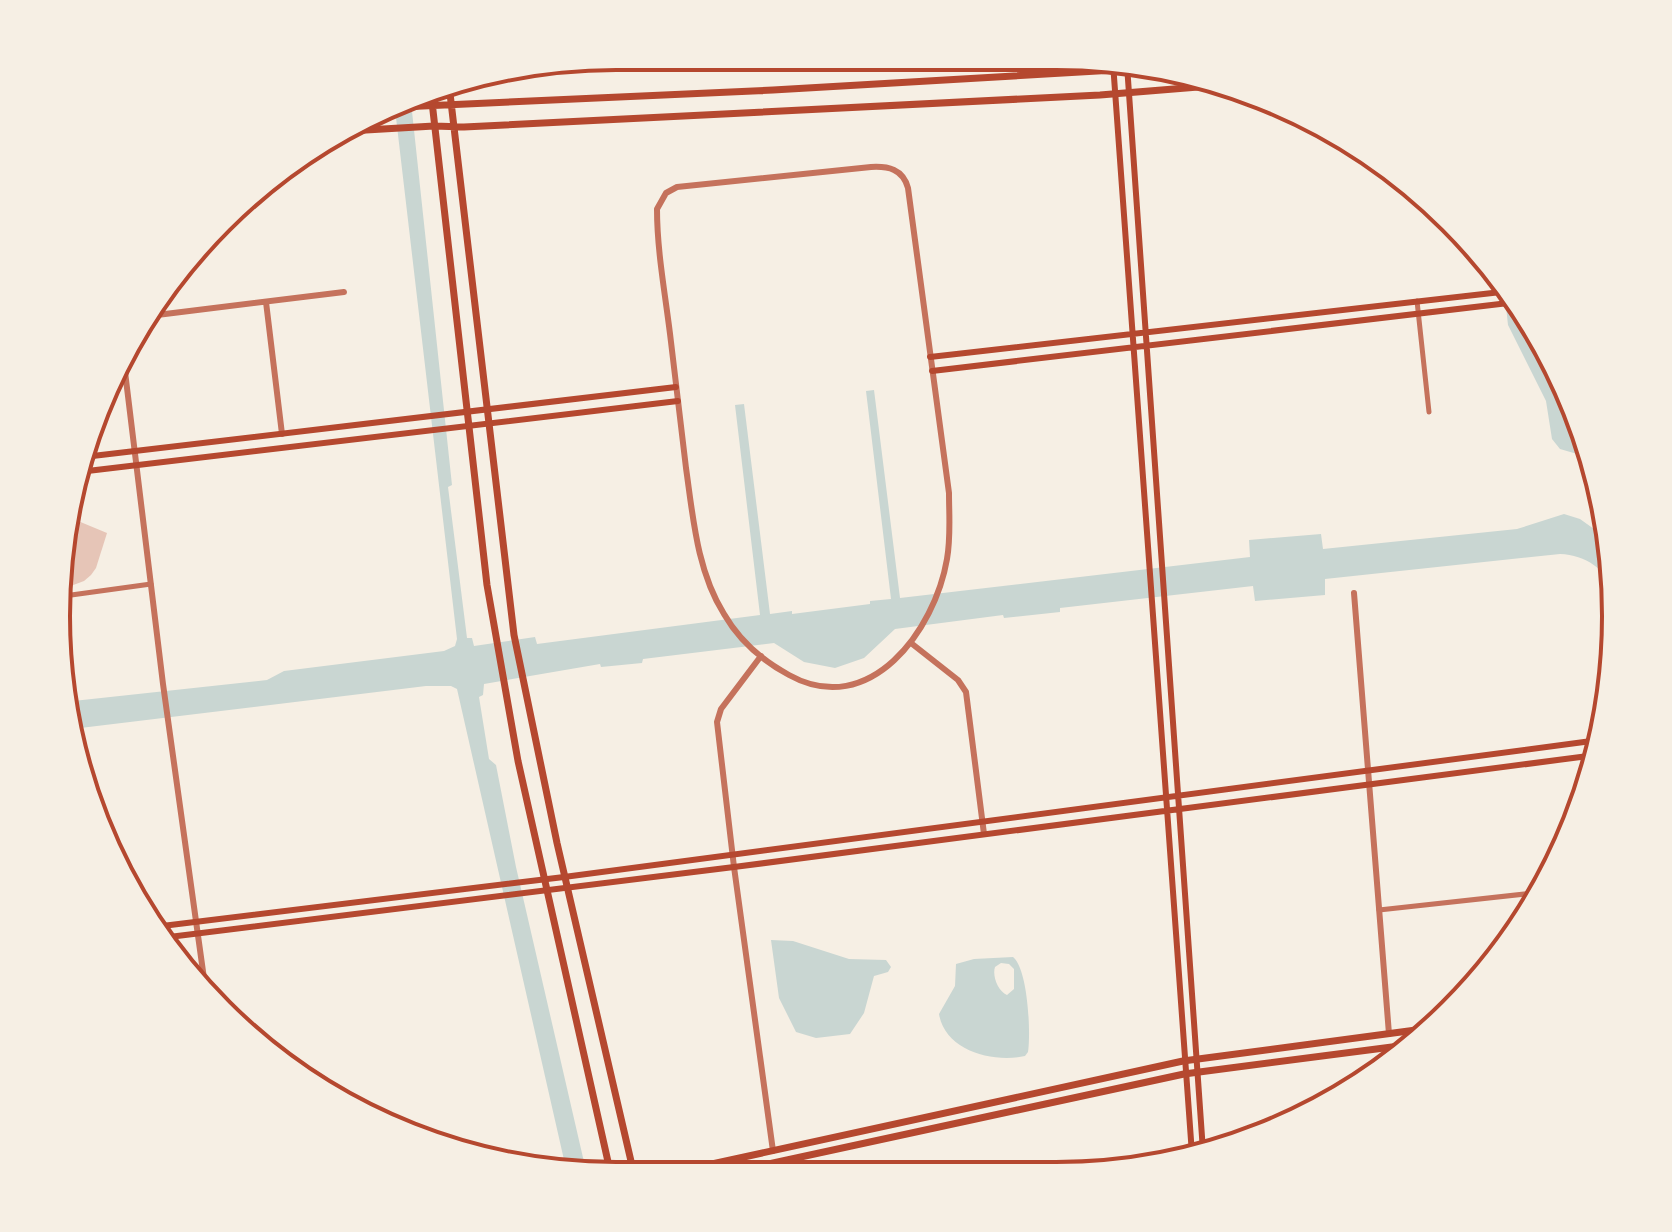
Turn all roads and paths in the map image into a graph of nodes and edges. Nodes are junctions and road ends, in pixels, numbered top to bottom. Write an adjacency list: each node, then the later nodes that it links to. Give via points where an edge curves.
1 (1086, 71): 10 (main road)
2 (1113, 73): 6 (main road)
3 (1128, 75): 5 (main road)
4 (1190, 87): 5 (main road)
5 (1129, 91): 6 (main road); 21 (main road)
6 (1115, 93): 12 (main road); 22 (main road)
7 (450, 96): 10 (main road)
8 (424, 105): 9 (main road)
9 (432, 105): 10 (main road); 11 (main road)
10 (451, 106): 12 (main road)
11 (434, 126): 12 (main road); 13 (main road); 32 (main road)
12 (454, 127): 30 (main road)
13 (368, 130)
14 (344, 292): 17 (street)
15 (1495, 293): 16 (main road)
16 (1417, 301): 19 (street); 21 (main road)
17 (266, 302): 20 (street); 35 (street)
18 (1503, 304): 19 (main road)
19 (1418, 313): 23 (main road); 31 (street)
20 (161, 315)
21 (1144, 333): 22 (main road); 23 (main road)
22 (1132, 334): 24 (main road); 25 (main road)
23 (1146, 345): 24 (main road); 49 (main road)
24 (1132, 347): 26 (main road); 50 (main road)
25 (930, 357): 26 (street); 28 (street, via 908,188 898,171 871,167 682,186 666,193 657,209)
26 (932, 371): 43 (street, via 949,515 947,560 940,588)
27 (126, 376): 36 (street)
28 (676, 387): 29 (street); 30 (main road)
29 (678, 401): 33 (main road); 44 (street, via 705,571 724,614)
30 (487, 411): 32 (main road); 33 (main road)
31 (1429, 412)
32 (467, 413): 34 (main road); 35 (main road)
33 (489, 425): 34 (main road); 57 (main road, via 514,635)
34 (468, 427): 38 (main road); 58 (main road, via 482,546)
35 (282, 434): 36 (main road)
36 (135, 451): 37 (main road); 38 (street)
37 (94, 456)
38 (137, 465): 39 (main road); 40 (street)
39 (90, 471)
40 (151, 584): 42 (street); 63 (street)
41 (1354, 593): 47 (street)
42 (71, 595)
43 (913, 639): 44 (street, via 876,675 834,687 802,681); 53 (street, via 966,692)
44 (761, 656): 55 (street, via 717,722)
45 (1587, 742): 47 (main road)
46 (1583, 757): 48 (main road)
47 (1368, 771): 48 (street); 49 (main road)
48 (1368, 785): 51 (main road); 62 (street)
49 (1178, 796): 50 (main road); 51 (main road)
50 (1164, 798): 52 (main road); 53 (main road)
51 (1179, 810): 52 (main road); 71 (main road)
52 (1165, 811): 54 (main road); 72 (main road)
53 (983, 822): 54 (street); 55 (main road)
54 (984, 834): 56 (main road)
55 (732, 855): 56 (street); 57 (main road)
56 (734, 867): 59 (main road); 77 (street)
57 (564, 877): 58 (main road); 59 (main road)
58 (543, 879): 60 (main road); 63 (main road)
59 (567, 888): 60 (main road); 79 (main road)
60 (546, 890): 65 (main road); 78 (main road)
61 (1526, 894): 62 (street)
62 (1378, 911): 69 (street)
63 (196, 921): 64 (main road); 65 (street)
64 (166, 925)
65 (197, 933): 66 (main road); 67 (street)
66 (174, 936)
67 (203, 974)
68 (1411, 1031): 69 (main road)
69 (1389, 1034): 71 (main road)
70 (1390, 1047): 73 (main road)
71 (1197, 1059): 72 (main road); 73 (main road)
72 (1183, 1061): 74 (main road); 77 (main road)
73 (1198, 1072): 74 (main road); 75 (main road)
74 (1184, 1074): 76 (main road); 81 (main road)
75 (1202, 1141)
76 (1191, 1145)
77 (773, 1151): 80 (main road)
78 (608, 1162)
79 (631, 1162)
80 (722, 1162)
81 (777, 1162)

